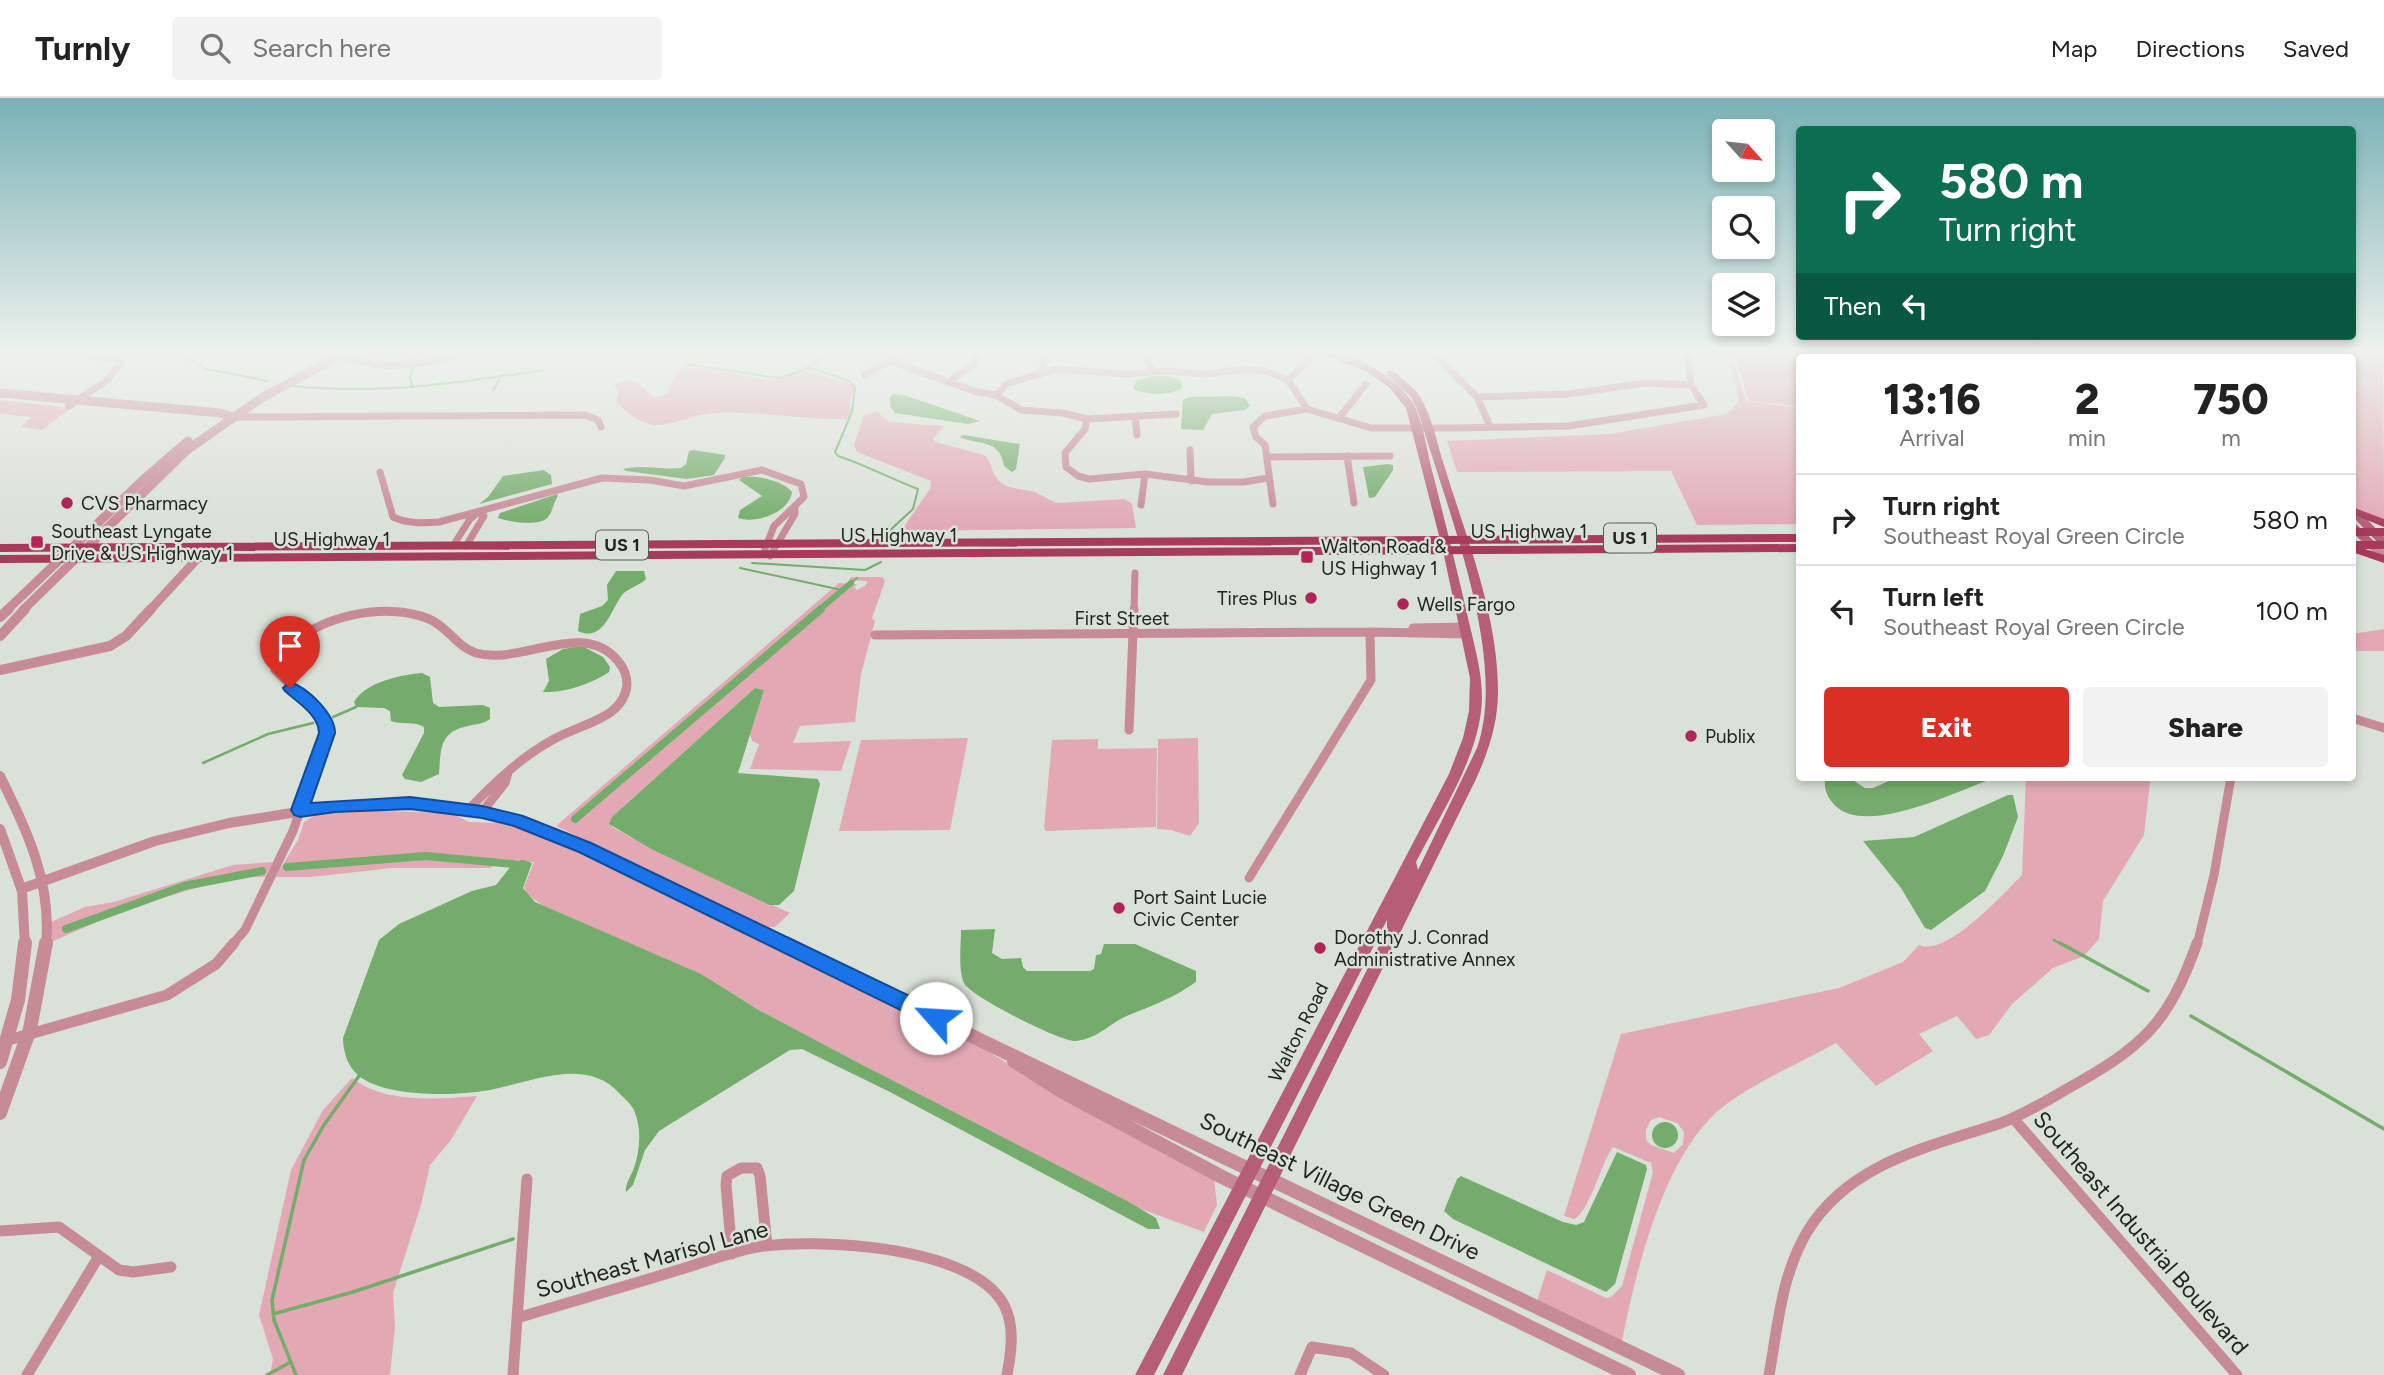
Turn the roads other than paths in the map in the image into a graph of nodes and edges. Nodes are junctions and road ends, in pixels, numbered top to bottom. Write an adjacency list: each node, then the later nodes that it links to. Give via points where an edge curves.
1 (144, 410): 12 (street)
2 (237, 410): 12 (street)
3 (1020, 410): 15 (street, via 1063,412)
4 (1303, 410): 24 (street, via 1265,416 1253,427)
5 (1309, 410): 14 (street)
6 (1346, 410): 14 (street)
7 (1409, 410): 19 (main road, Walton Road)
8 (1420, 410): 18 (main road)
9 (1483, 410): 16 (street)
10 (1674, 410): 16 (street, via 1568,426)
11 (1176, 414): 13 (street)
12 (226, 416): 17 (street, via 585,415 598,420); 45 (street); 51 (street, via 177,449)
13 (1135, 417): 15 (street); 20 (street)
14 (1339, 418): 19 (street, via 1371,428)
15 (1087, 419): 26 (street, via 1085,429 1065,453 1069,472 1089,479)
16 (1490, 426): 18 (street)
17 (600, 427)
18 (1428, 427): 19 (street); 42 (main road)
19 (1416, 428): 41 (main road, Walton Road)
20 (1137, 435)
21 (1190, 450): 28 (street)
22 (1347, 456): 23 (street); 24 (street); 29 (street)
23 (1390, 456)
24 (1268, 457): 27 (street)
25 (380, 472): 32 (street, via 393,517 401,522 439,522)
26 (1145, 474): 28 (street); 31 (street)
27 (1268, 478): 28 (street); 30 (street)
28 (1191, 481)
29 (1354, 503)
30 (1273, 504)
31 (1141, 505)
32 (479, 512): 43 (street, via 470,519); 43 (street, via 484,516); 50 (street, via 588,480 621,478 684,486 756,470 801,484 804,497)
33 (2356, 512): 35 (main road)
34 (2356, 514): 39 (main road)
35 (2384, 523)
36 (2356, 531): 39 (main road)
37 (1756, 538): 38 (main road, US Highway 1 / US 1); 42 (main road, US Highway 1 / US 1); 49 (main road, via 1752,544)
38 (1796, 538)
39 (2379, 539): 44 (main road); 54 (street)
40 (1158, 542): 41 (main road, US Highway 1 / US 1); 50 (main road, US Highway 1 / US 1); 52 (main road)
41 (1446, 545): 42 (main road, US Highway 1 / US 1); 52 (main road, US Highway 1 / US 1); 60 (main road, Walton Road)
42 (1463, 545): 49 (main road, US Highway 1 / US 1); 81 (main road, Walton Road, via 1492,669 1489,730)
43 (460, 546): 45 (main road, US Highway 1 / US 1); 50 (main road, US Highway 1 / US 1); 53 (main road)
44 (2356, 546)
45 (86, 547): 51 (main road, US Highway 1 / US 1)
46 (0, 548): 51 (main road, US Highway 1 / US 1)
47 (1796, 548): 49 (main road, US Highway 1 / US 1)
48 (2356, 548): 54 (main road)
49 (1730, 549)
50 (769, 550): 52 (main road, US Highway 1 / US 1); 53 (main road, US Highway 1 / US 1)
51 (73, 553): 56 (main road, US Highway 1 / US 1); 57 (main road, US Highway 1 / US 1); 63 (street)
52 (1131, 553)
53 (432, 557): 57 (main road, US Highway 1 / US 1)
54 (2384, 558)
55 (0, 559): 56 (main road, US Highway 1 / US 1)
56 (60, 559): 59 (street)
57 (198, 559): 65 (street, via 126,636 110,646)
58 (1135, 573): 62 (street)
59 (0, 617)
60 (1466, 631): 61 (street, First Street); 76 (main road, Walton Road, via 1476,678 1469,738)
61 (1370, 632): 62 (street, First Street); 77 (street, via 1371,680)
62 (1132, 634): 64 (street, First Street); 68 (street)
63 (0, 635)
64 (875, 635)
65 (0, 670)
66 (2356, 719): 67 (street)
67 (2384, 728)
68 (1129, 730)
69 (508, 773): 72 (street, via 535,749 599,720 620,702 627,681 611,650 587,642 478,653 430,620 407,613 356,615 305,635 284,652 275,670 327,725); 73 (street, via 495,780); 74 (street)
70 (0, 776): 78 (street, via 36,852)
71 (2230, 781): 88 (street, via 2203,920 2178,994 2153,1031 2105,1067)
72 (300, 810): 73 (street, Southeast Village Green Drive, via 398,803); 78 (street, Southeast Village Green Drive, via 155,841); 83 (street, via 245,929 216,964 167,995)
73 (468, 810): 74 (street, Southeast Village Green Drive)
74 (482, 812): 85 (street, Southeast Village Green Drive, via 561,836)
75 (0, 829): 79 (street)
76 (1410, 861): 80 (main road, Walton Road); 81 (main road, via 1411,878 1393,918)
77 (1250, 878)
78 (44, 881): 79 (street, Southeast Village Green Drive); 83 (street, via 46,940)
79 (21, 889): 84 (street, via 24,948)
80 (1378, 923): 82 (main road, via 1380,938); 89 (main road, Walton Road)
81 (1394, 933): 82 (main road, Walton Road)
82 (1358, 1003): 90 (main road, Walton Road)
83 (30, 1034): 84 (street); 87 (street)
84 (4, 1041): 86 (street)
85 (982, 1041): 89 (street, Southeast Village Green Drive); 92 (street, Southeast Village Green Drive, via 1063,1092)
86 (0, 1062)
87 (0, 1113)
88 (2013, 1118): 109 (street, via 1884,1163 1850,1184 1821,1213 1797,1250); 110 (street, Southeast Industrial Boulevard)
89 (1252, 1169): 90 (street, Southeast Village Green Drive); 92 (main road, Walton Road)
90 (1271, 1178): 93 (main road, Walton Road); 108 (street, Southeast Village Green Drive)
91 (527, 1179): 99 (street)
92 (1242, 1187): 93 (street, Southeast Village Green Drive); 103 (main road, Walton Road)
93 (1261, 1196): 104 (main road, Walton Road); 107 (street, Southeast Village Green Drive)
94 (0, 1231): 97 (street, via 60,1227)
95 (766, 1246): 96 (street, Southeast Marisol Lane); 96 (street, via 760,1176 757,1168 737,1168 727,1176 726,1185); 102 (street, Southeast Marisol Lane, via 856,1244 935,1260 973,1277 1000,1298 1010,1322 1012,1354)
96 (732, 1254): 99 (street, Southeast Marisol Lane)
97 (99, 1256): 98 (street, via 119,1270); 100 (street)
98 (171, 1267)
99 (517, 1318): 101 (street)
100 (27, 1375)
101 (513, 1375)
102 (1007, 1375)
103 (1144, 1375)
104 (1172, 1375)
105 (1300, 1375): 106 (street, via 1312,1347 1339,1347)
106 (1384, 1375)
107 (1629, 1375)
108 (1678, 1375)
109 (1769, 1375)
110 (2237, 1375)

